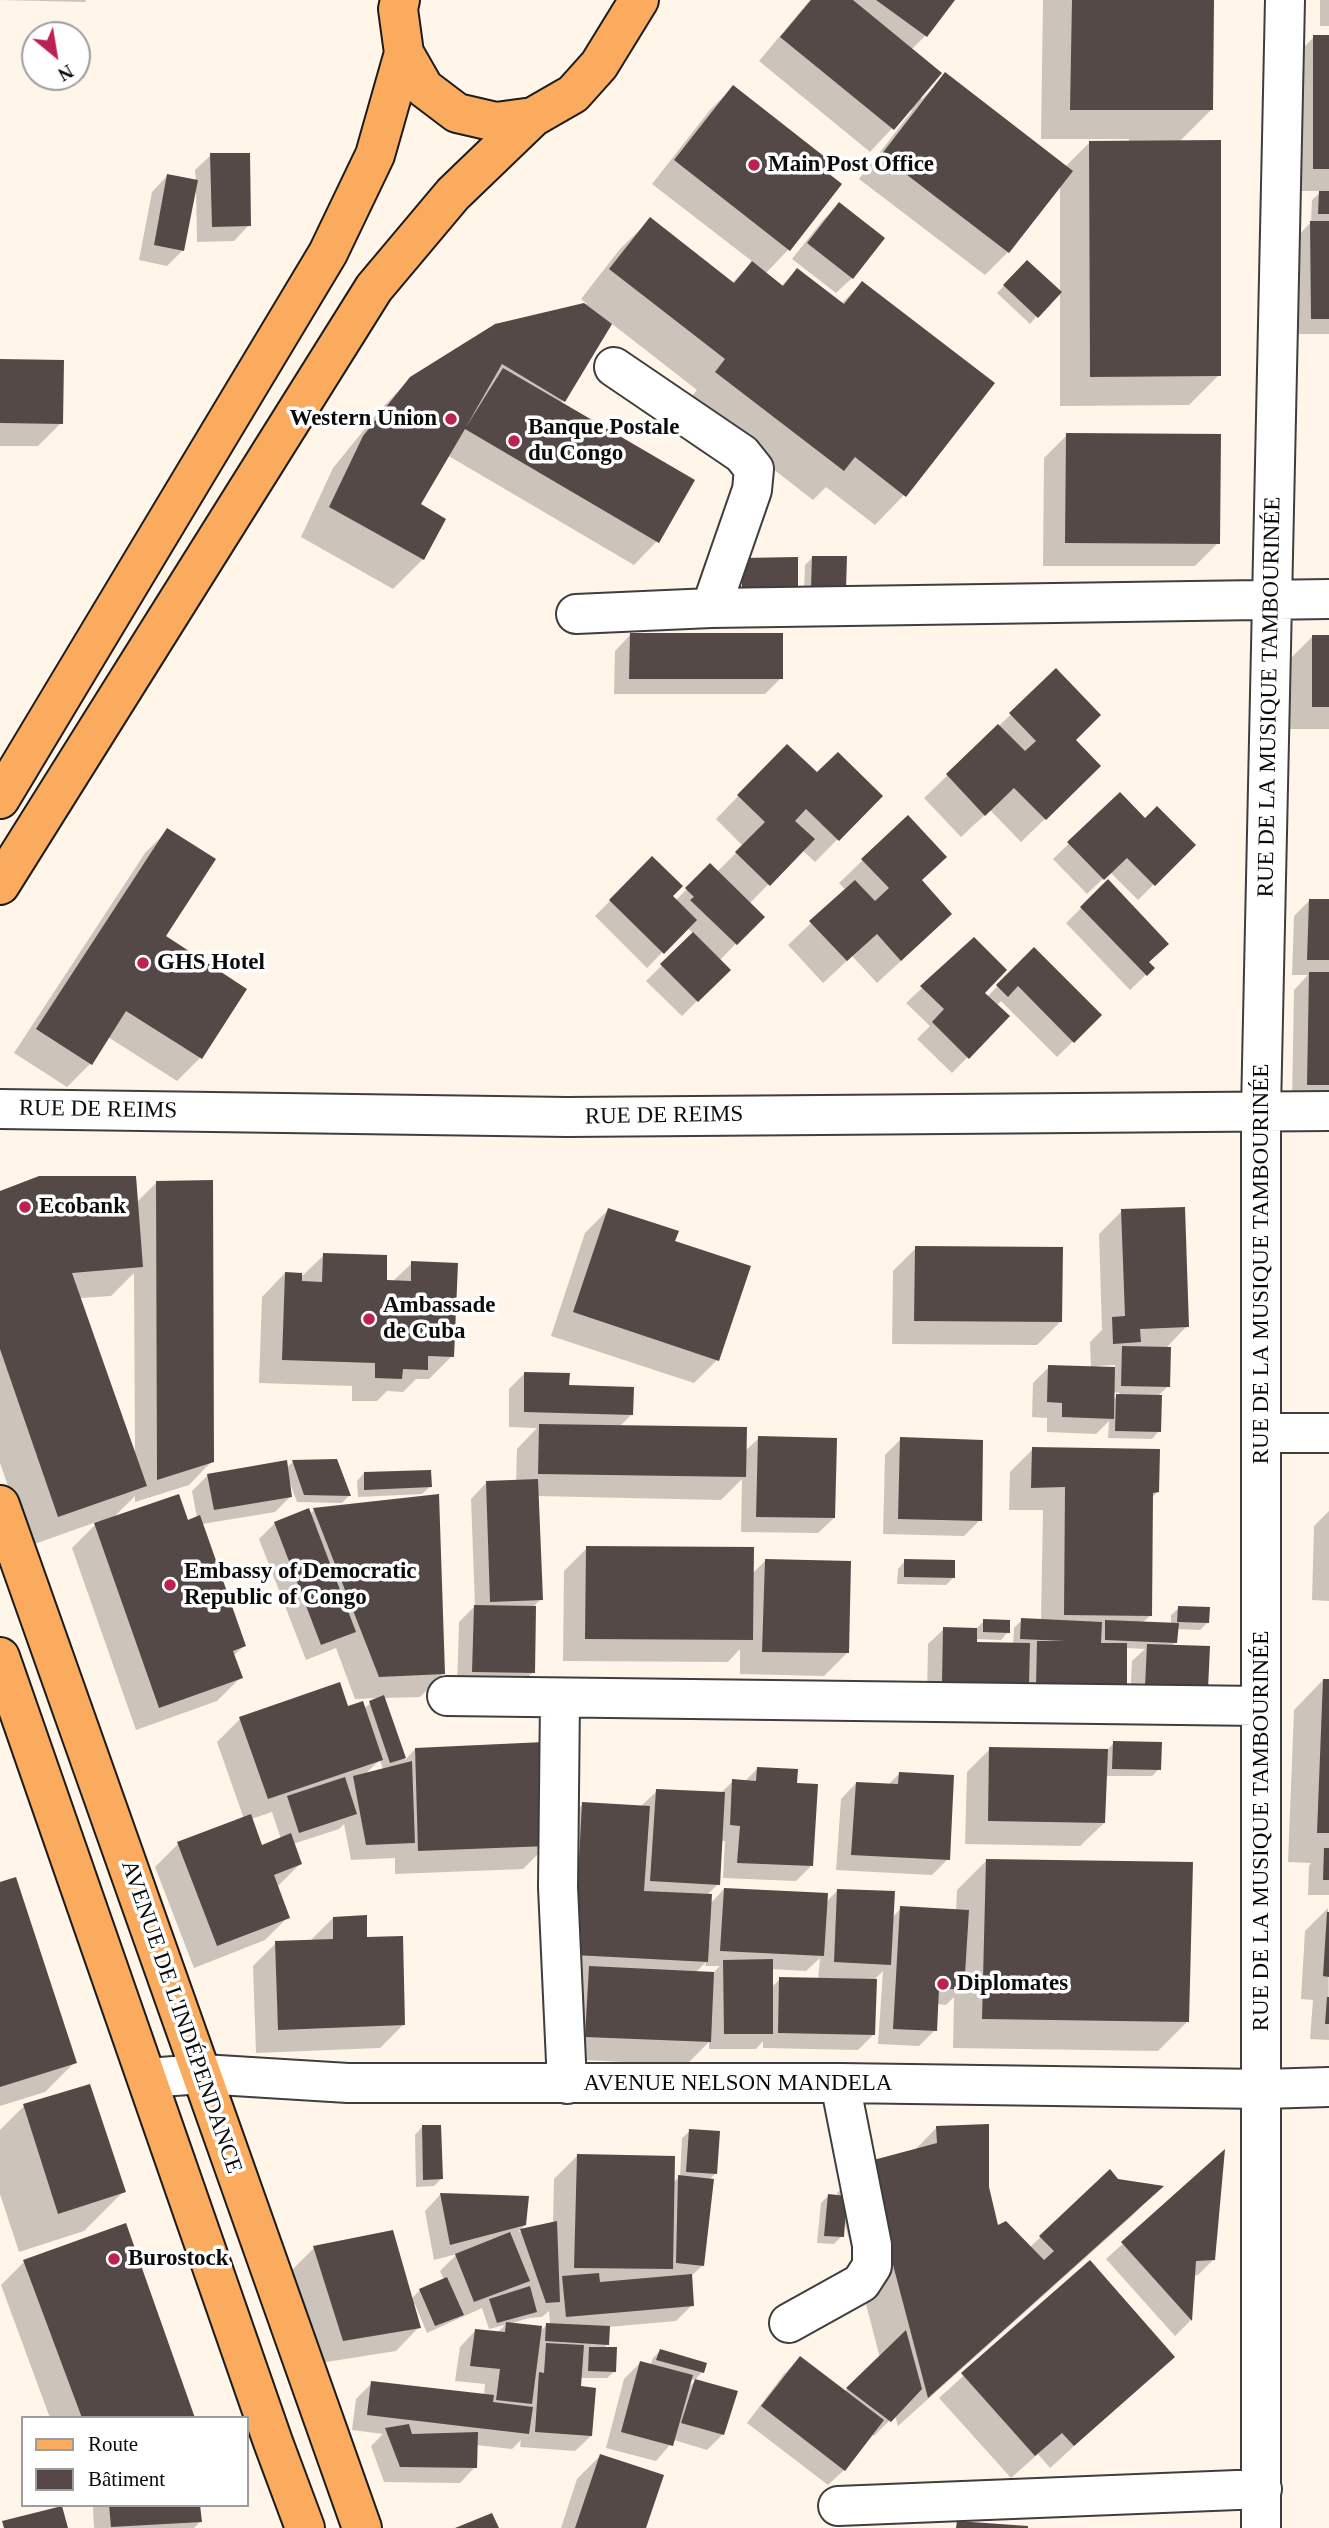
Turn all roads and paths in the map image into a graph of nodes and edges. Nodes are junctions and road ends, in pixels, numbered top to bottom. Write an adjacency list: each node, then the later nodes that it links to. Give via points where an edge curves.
1 (400, 0): 4 (main road)
2 (639, 0): 5 (main road, via 599,65 573,94)
3 (1285, 0): 8 (street, RUE DE LA MUSIQUE TAMBOURINÉE)
4 (404, 53): 5 (main road, via 424,88 457,113 496,122); 11 (main road, via 375,155 328,253)
5 (533, 117): 12 (main road, via 453,194 374,288)
6 (614, 367): 9 (street, via 742,454 754,469 752,490)
7 (1329, 599): 8 (street)
8 (1272, 601): 9 (street); 14 (street, RUE DE LA MUSIQUE TAMBOURINÉE)
9 (710, 608): 10 (street)
10 (576, 614)
11 (0, 799)
12 (0, 886)
13 (0, 1109): 14 (street, RUE DE REIMS, via 566,1117)
14 (1261, 1110): 15 (street, RUE DE REIMS); 16 (street, RUE DE LA MUSIQUE TAMBOURINÉE)
15 (1329, 1111)
16 (1262, 1433): 17 (street); 22 (street, RUE DE LA MUSIQUE TAMBOURINÉE)
17 (1329, 1433)
18 (0, 1505): 23 (main road, AVENUE DE L'INDÉPENDANCE)
19 (0, 1657): 24 (main road)
20 (447, 1696): 21 (street)
21 (560, 1699): 22 (street); 26 (street, via 558,1887)
22 (1261, 1706): 28 (street, RUE DE LA MUSIQUE TAMBOURINÉE)
23 (202, 2074): 24 (street, AVENUE NELSON MANDELA); 26 (street, AVENUE NELSON MANDELA, via 348,2083); 33 (main road, AVENUE DE L'INDÉPENDANCE)
24 (147, 2078): 32 (main road)
25 (840, 2083): 26 (street, AVENUE NELSON MANDELA); 28 (street, AVENUE NELSON MANDELA); 29 (street, via 872,2245 872,2266 861,2283)
26 (567, 2084)
27 (1329, 2087): 28 (street, AVENUE NELSON MANDELA)
28 (1263, 2089): 30 (street, RUE DE LA MUSIQUE TAMBOURINÉE)
29 (789, 2323)
30 (1262, 2489): 31 (street); 34 (street, RUE DE LA MUSIQUE TAMBOURINÉE)
31 (838, 2506)
32 (305, 2528)
33 (362, 2528)
34 (1261, 2528)

